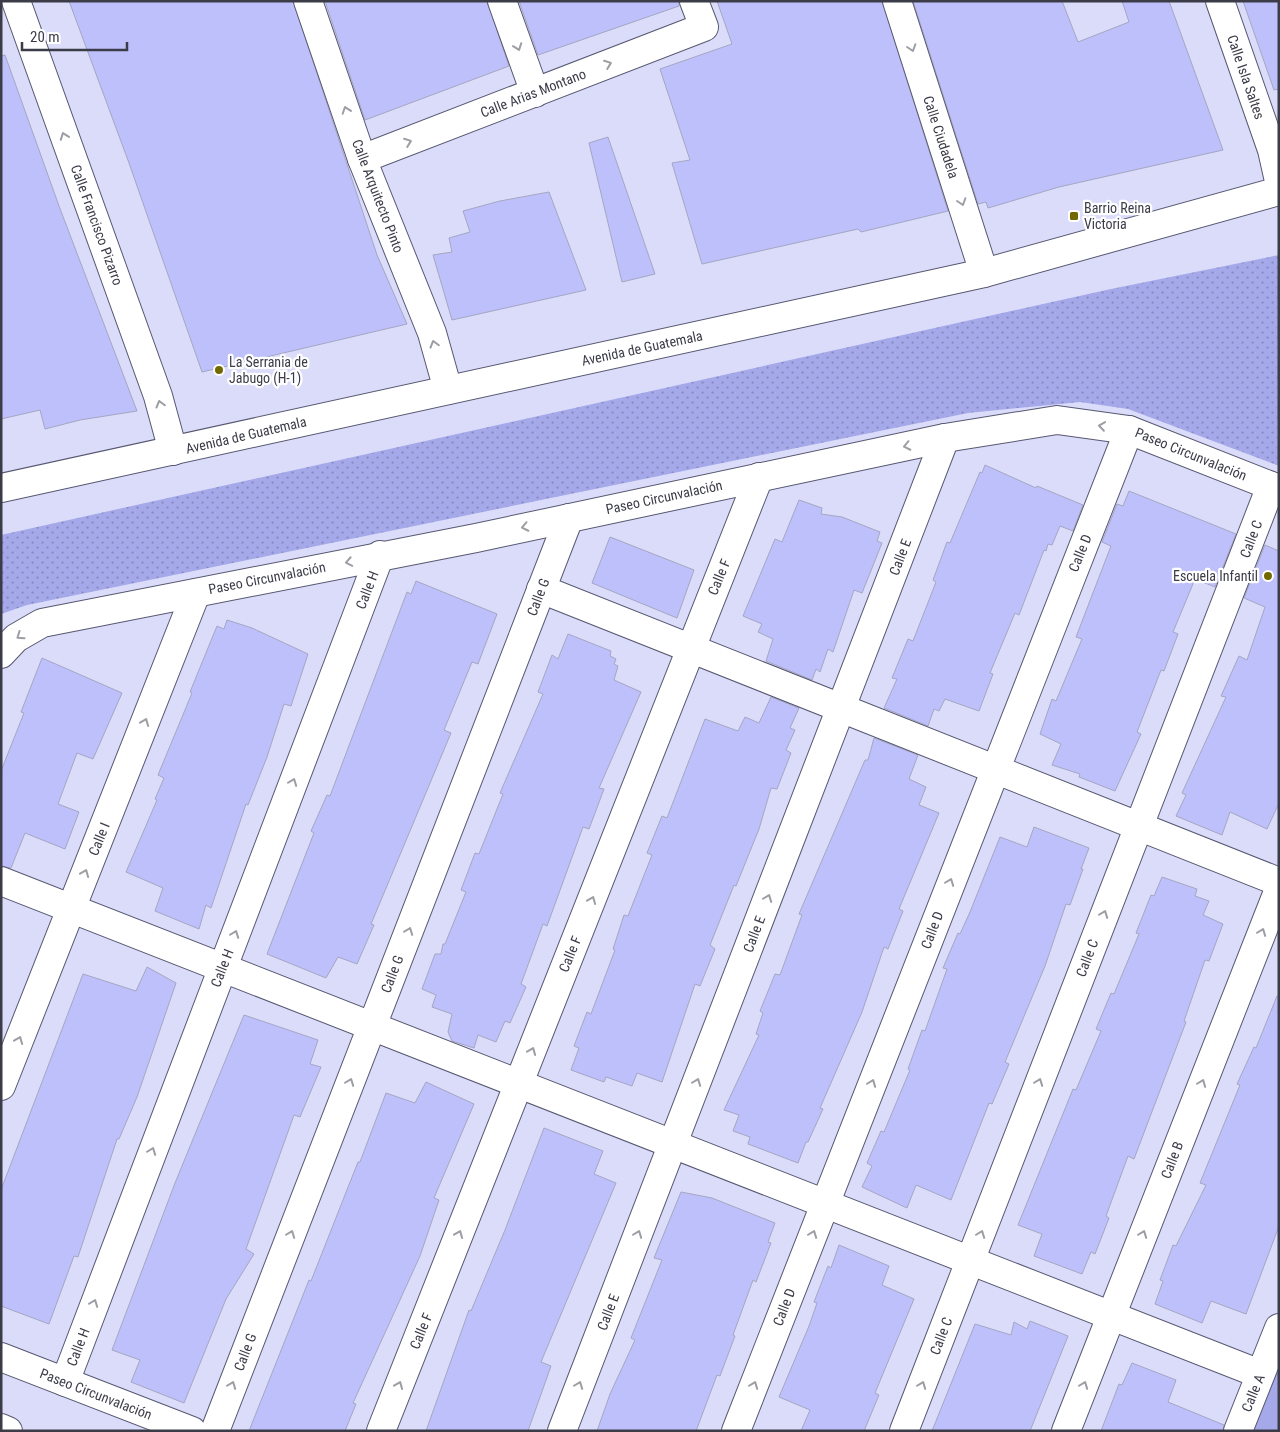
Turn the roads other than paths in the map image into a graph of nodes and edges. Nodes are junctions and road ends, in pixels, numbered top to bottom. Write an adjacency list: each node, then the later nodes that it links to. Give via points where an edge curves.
1 (16, 1): 15 (street, Calle Francisco Pizarro, one-way to 1, via 158,396)
2 (308, 1): 8 (street, Calle Arquitecto Pinto, one-way to 2)
3 (502, 1): 7 (street, one-way to 7)
4 (694, 1): 7 (street, Calle Arias Montano, one-way to 4, via 704,27)
5 (897, 1): 11 (street, Calle Ciudadela, one-way to 11)
6 (1220, 1): 9 (street, Calle Isla Saltes, via 1272,150)
7 (535, 93): 8 (street, Calle Arias Montano, one-way to 7)
8 (362, 159): 12 (street, Calle Arquitecto Pinto, one-way to 8, via 432,333)
9 (1279, 181)
10 (1279, 191): 11 (street, Avenida de Guatemala)
11 (984, 273): 12 (street, Avenida de Guatemala)
12 (448, 390): 15 (street, Avenida de Guatemala)
13 (1130, 430): 14 (street, Paseo Circunvalación, one-way to 14, via 1057,420); 17 (street, Paseo Circunvalación); 26 (street, Calle D)
14 (946, 438): 16 (street, Paseo Circunvalación, one-way to 16); 25 (street, Calle E)
15 (173, 451): 18 (street, Avenida de Guatemala)
16 (759, 477): 19 (street, Paseo Circunvalación); 23 (street, Calle F)
17 (1275, 487): 27 (street, Calle C)
18 (1, 488)
19 (569, 518): 20 (street, Paseo Circunvalación, one-way to 20); 21 (street, Calle G)
20 (380, 556): 22 (street, Paseo Circunvalación, one-way to 22); 32 (street, Calle H, one-way to 20)
21 (541, 589): 23 (street); 33 (street, Calle G, one-way to 21)
22 (196, 593): 24 (street, Paseo Circunvalación, one-way to 24, via 42,622 16,638); 31 (street, Calle I, one-way to 22)
23 (691, 649): 25 (street); 34 (street, Calle F, one-way to 23)
24 (1, 654)
25 (841, 708): 26 (street); 36 (street, Calle E, one-way to 25)
26 (995, 769): 27 (street); 37 (street, Calle D, one-way to 26)
27 (1138, 827): 29 (street); 38 (street, Calle C, one-way to 27)
28 (1, 881): 31 (street)
29 (1279, 882)
30 (1279, 889): 39 (street, Calle B, one-way to 30)
31 (71, 908): 32 (street); 35 (street, Calle I, one-way to 31)
32 (222, 968): 33 (street); 43 (street, Calle H, one-way to 32)
33 (372, 1026): 34 (street); 47 (street, Calle G, one-way to 33)
34 (519, 1084): 36 (street); 48 (street, Calle F, one-way to 34)
35 (1, 1086)
36 (673, 1144): 37 (street); 49 (street, Calle E, one-way to 36)
37 (825, 1204): 38 (street); 50 (street, Calle D, one-way to 37)
38 (970, 1261): 39 (street); 51 (street, Calle C, one-way to 38)
39 (1111, 1316): 42 (street); 52 (street, Calle B, one-way to 39)
40 (1279, 1328): 42 (street, Calle A)
41 (1, 1357): 43 (street, Paseo Circunvalación)
42 (1260, 1374): 53 (street, Calle A)
43 (65, 1382): 46 (street, Paseo Circunvalación)
44 (1, 1428): 45 (street)
45 (8, 1431)
46 (192, 1431)
47 (215, 1431)
48 (382, 1431)
49 (562, 1431)
50 (736, 1431)
51 (904, 1431)
52 (1066, 1431)
53 (1238, 1431)

